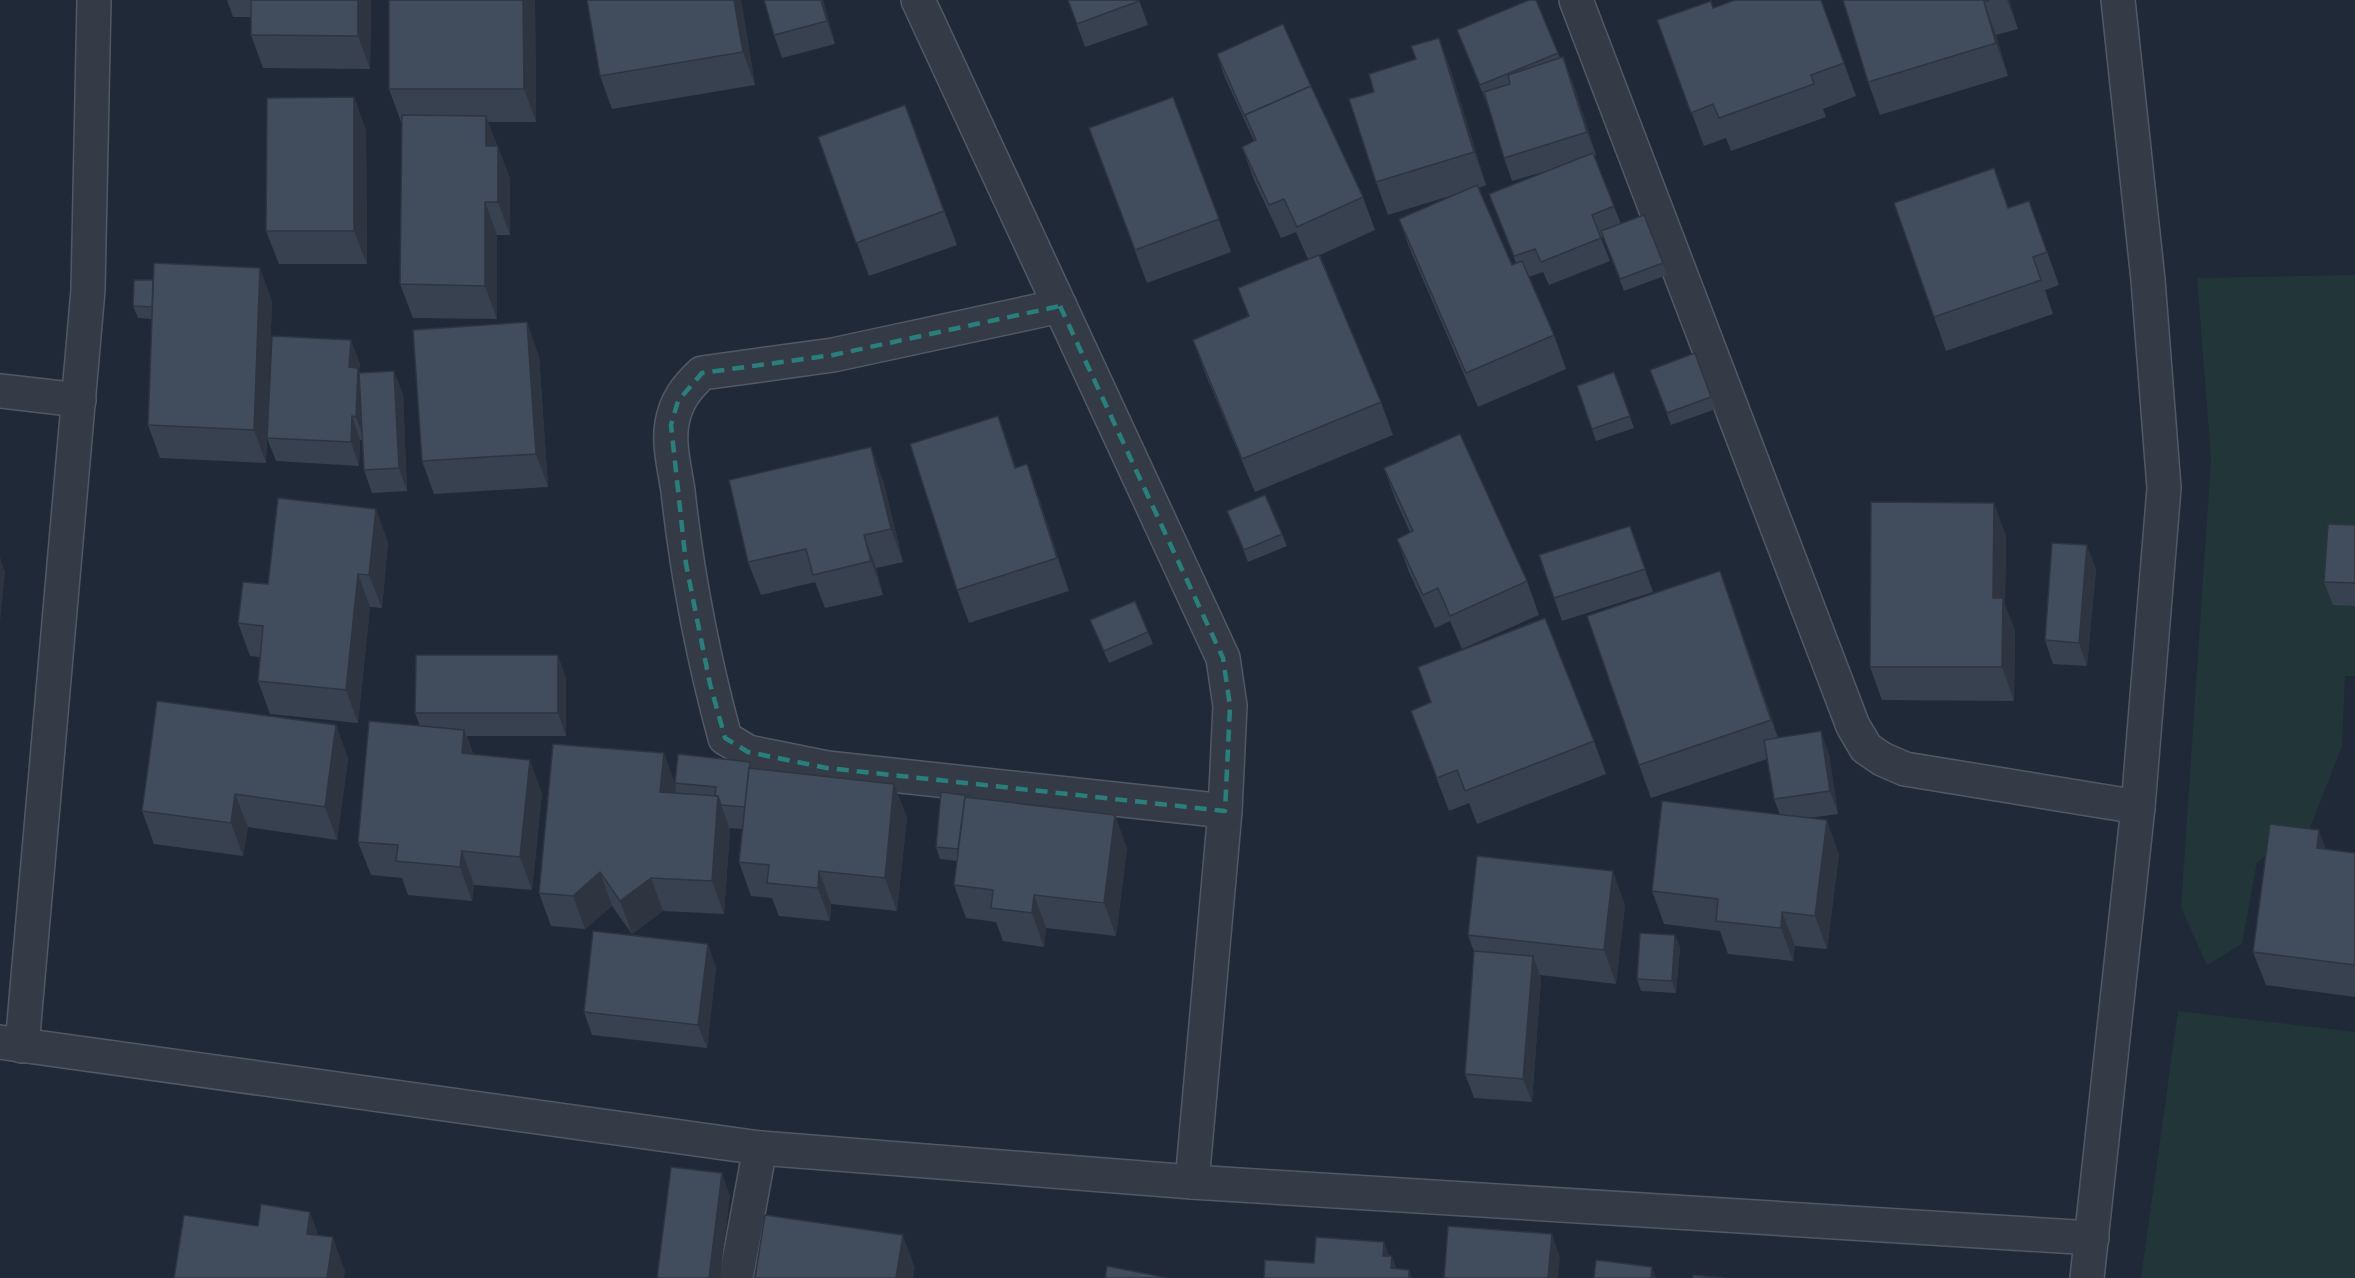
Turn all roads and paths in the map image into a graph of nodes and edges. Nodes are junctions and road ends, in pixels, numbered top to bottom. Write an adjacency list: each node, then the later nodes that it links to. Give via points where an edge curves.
1 (94, 0): 7 (street, via 88,290)
2 (918, 0): 5 (street)
3 (1576, 0): 8 (street, via 1853,726 1866,748 1905,769)
4 (2118, 0): 8 (street, via 2148,280 2164,488)
5 (1060, 306): 9 (street, via 1223,658 1230,706); 9 (street, via 833,355 702,373 686,387 671,425 673,452 686,564 725,738 748,752 827,768)
6 (0, 390): 7 (street)
7 (79, 400): 10 (street)
8 (2138, 807): 13 (street)
9 (1225, 811): 12 (street)
10 (11, 1044): 11 (street)
11 (760, 1148): 12 (street); 14 (street)
12 (1192, 1182): 13 (street)
13 (2092, 1238): 15 (street)
14 (736, 1278)
15 (2086, 1278)

